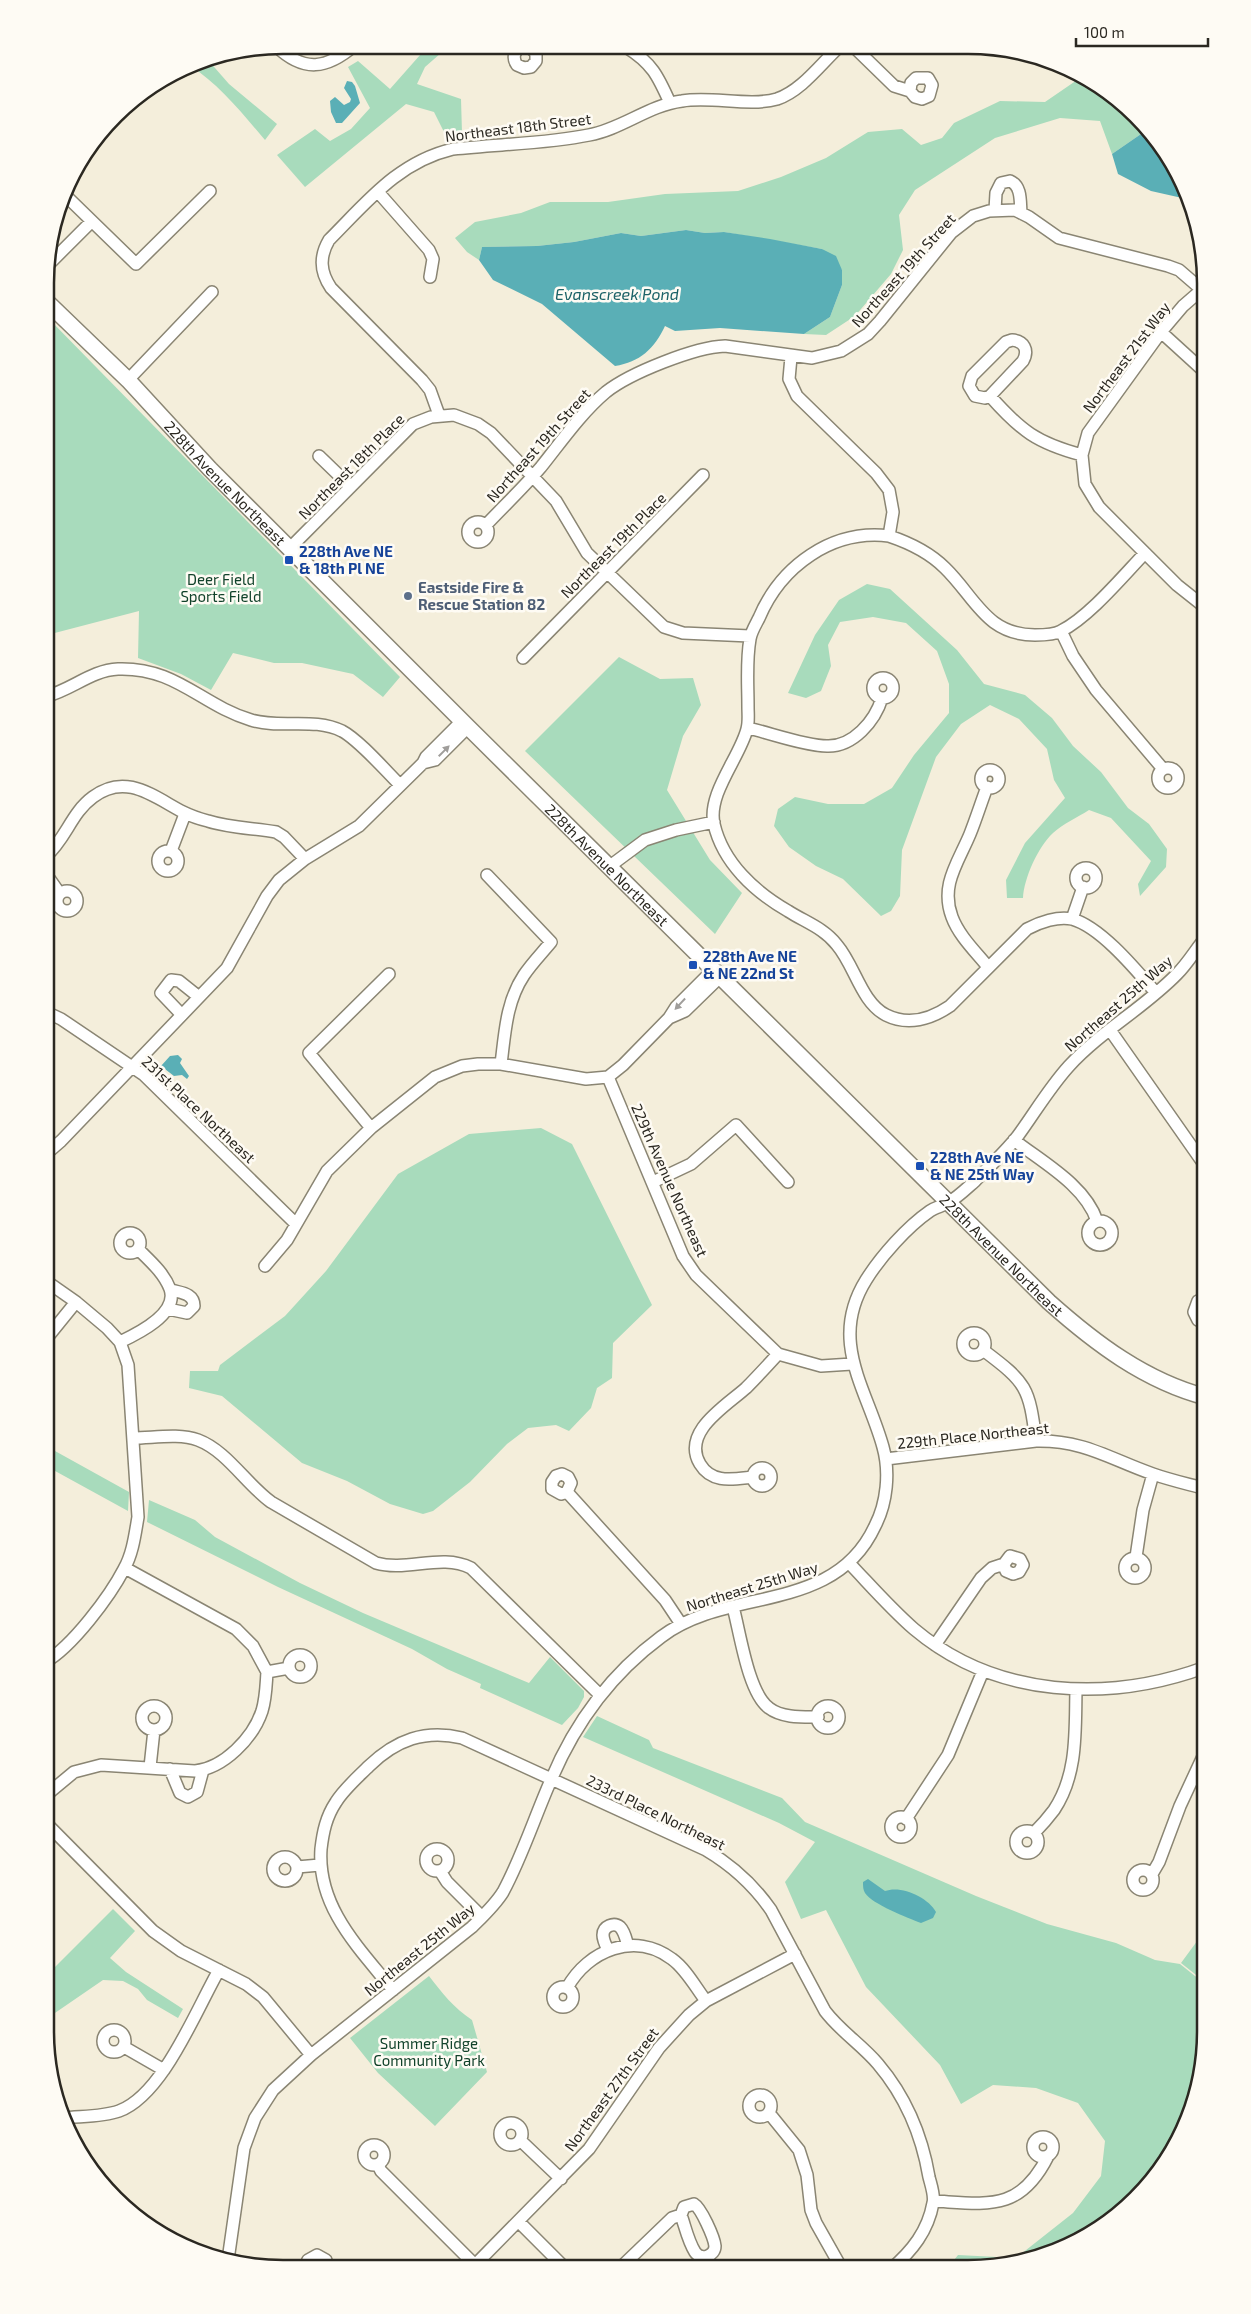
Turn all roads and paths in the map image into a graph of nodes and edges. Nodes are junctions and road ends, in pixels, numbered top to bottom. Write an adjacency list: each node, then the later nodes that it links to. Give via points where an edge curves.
1 (287, 54): 2 (street, via 296,61 321,65)
2 (345, 54)
3 (515, 54): 4 (street, via 517,65 524,68 534,64)
4 (536, 54)
5 (637, 54): 9 (street, via 656,72)
6 (832, 54): 9 (street, Northeast 18th Street, via 797,87 777,99 707,99)
7 (862, 54): 8 (street, via 894,86)
8 (910, 91)
9 (670, 103): 11 (street, Northeast 18th Street, via 590,135 434,153 401,170)
10 (210, 191): 15 (street, via 136,264)
11 (378, 192): 17 (street, via 429,250 433,258); 27 (street, Northeast 18th Street, via 324,248 322,267 325,279 422,380 430,390)
12 (69, 200): 15 (street)
13 (999, 210): 14 (street); 14 (street, via 998,187 1001,183 1010,182 1019,191); 23 (street, Northeast 19th Street, via 973,216 957,228 880,321 854,344 827,356)
14 (1021, 213): 18 (street, via 1059,238 1168,266)
15 (91, 222): 16 (street)
16 (55, 258)
17 (430, 277)
18 (1197, 283)
19 (212, 292): 25 (street)
20 (1197, 294): 22 (street, Northeast 21st Way)
21 (54, 309): 25 (main road, 228th Avenue Northeast)
22 (1161, 332): 24 (street); 28 (street, Northeast 21st Way, via 1088,433)
23 (791, 357): 30 (street, Northeast 19th Street, via 713,346 684,354 635,376 616,385 595,402); 34 (street, via 789,379 797,396 876,473 888,490 893,512)
24 (1197, 365)
25 (128, 380): 35 (main road, 228th Avenue Northeast, via 210,469)
26 (990, 396): 26 (street, via 1025,358 1025,348 1018,340 1006,342 970,379 973,394 981,398); 28 (street, via 1013,422 1040,441)
27 (439, 415): 30 (street, via 454,415 478,424); 32 (street, Northeast 18th Place, via 413,424)
28 (1082, 455): 36 (street, via 1085,484 1090,495)
29 (319, 456): 32 (street)
30 (534, 475): 33 (street, Northeast 19th Street); 37 (street, via 564,513 581,546)
31 (703, 476): 37 (street, Northeast 19th Place)
32 (350, 486): 35 (street, Northeast 18th Place)
33 (486, 525)
34 (889, 536): 39 (street, via 909,543 936,560 999,627 1022,635 1046,635); 40 (street, via 851,537 822,548 803,561 774,590)
35 (290, 548): 44 (main road, 228th Avenue Northeast)
36 (1145, 553): 38 (street); 39 (street, via 1098,600)
37 (606, 572): 40 (street, via 655,620 674,632); 41 (street, Northeast 19th Place)
38 (1197, 601)
39 (1060, 631): 46 (street, via 1096,690)
40 (750, 636): 45 (street)
41 (523, 658)
42 (54, 693): 47 (street, via 115,669 154,672 253,721 325,726 344,732)
43 (882, 698): 45 (street, via 866,726 838,746 821,746)
44 (465, 724): 47 (street, via 435,760 423,763); 54 (main road, 228th Avenue Northeast)
45 (748, 728): 50 (street, via 728,768 718,796)
46 (1163, 770)
47 (400, 785): 53 (street, via 359,826)
48 (987, 788): 61 (street, via 970,835 950,876 947,899 956,925)
49 (185, 814): 51 (street, via 146,791 124,787 109,789 83,804); 52 (street); 53 (street, via 210,822 276,832)
50 (714, 822): 54 (street, via 645,840); 61 (street, via 718,839 741,874 774,902 826,933 878,1010 899,1019 926,1019 950,1006)
51 (54, 848)
52 (171, 851)
53 (306, 859): 65 (street, via 273,887 227,968)
54 (610, 866): 62 (main road, 228th Avenue Northeast)
55 (486, 875): 69 (street, via 551,942 524,975 516,991 506,1024)
56 (54, 885): 58 (street)
57 (1083, 887): 59 (street)
58 (60, 894)
59 (1072, 919): 61 (street, via 1048,921 1028,929); 64 (street, via 1107,941)
60 (1197, 952): 64 (street, Northeast 25th Way)
61 (988, 967)
62 (717, 972): 71 (street, via 676,1007 623,1066); 78 (main road, 228th Avenue Northeast)
63 (389, 974): 72 (street, via 309,1053)
64 (1156, 993): 68 (street, Northeast 25th Way)
65 (199, 997): 66 (street); 66 (street, via 179,981 171,980 166,985 162,993 165,1000)
66 (182, 1015): 70 (street)
67 (54, 1016): 70 (street, 231st Place Northeast)
68 (1110, 1030): 73 (street, Northeast 25th Way, via 1068,1068); 75 (street)
69 (501, 1064): 71 (street, via 586,1079); 72 (street, via 448,1070)
70 (132, 1066): 74 (street); 80 (street, 231st Place Northeast)
71 (608, 1077): 76 (street, 229th Avenue Northeast)
72 (371, 1128): 80 (street, via 326,1171)
73 (1014, 1140): 78 (street, Northeast 25th Way, via 973,1183); 79 (street, via 1078,1192 1088,1203)
74 (54, 1147)
75 (1197, 1154)
76 (653, 1182): 77 (street, via 691,1164 736,1125); 92 (street, 229th Avenue Northeast, via 690,1267)
77 (788, 1182)
78 (948, 1202): 93 (street, Northeast 25th Way, via 920,1219 888,1251 863,1284 852,1316); 94 (main road, 228th Avenue Northeast, via 1078,1328 1130,1364)
79 (1096, 1221)
80 (296, 1224): 82 (street, via 281,1249)
81 (138, 1249): 84 (street, via 158,1269)
82 (265, 1266)
83 (54, 1287): 85 (street)
84 (171, 1290): 87 (street, via 172,1301); 87 (street, via 190,1296 194,1306 188,1313)
85 (76, 1302): 89 (street); 90 (street)
86 (1197, 1304): 88 (street, via 1194,1312)
87 (168, 1309): 90 (street, via 139,1333)
88 (1197, 1318)
89 (54, 1329)
90 (120, 1342): 95 (street, via 128,1365)
91 (983, 1350): 96 (street, via 1021,1382 1032,1409)
92 (778, 1354): 93 (street, 229th Avenue Northeast, via 821,1366); 99 (street, via 711,1418 696,1440 697,1459 710,1474 728,1480)
93 (852, 1364): 97 (street, Northeast 25th Way)
94 (1197, 1395)
95 (133, 1438): 105 (street, via 138,1517); 115 (street, via 182,1437 204,1443 221,1453 256,1491 271,1502 385,1566 444,1561 464,1564)
96 (1036, 1441): 97 (street, 229th Place Northeast); 98 (street, 229th Place Northeast, via 1058,1440 1082,1446)
97 (886, 1459): 103 (street, Northeast 25th Way, via 887,1479 881,1514 874,1531)
98 (1153, 1474): 100 (street, 229th Place Northeast); 102 (street, via 1143,1510)
99 (753, 1477)
100 (1197, 1486)
101 (567, 1492): 107 (street, via 665,1600)
102 (1136, 1557)
103 (850, 1564): 106 (street, Northeast 25th Way, via 833,1576 802,1589); 108 (street, via 898,1614)
104 (1004, 1564): 108 (street, via 992,1568 981,1578)
105 (125, 1568): 109 (street, via 73,1638); 113 (street, via 236,1629 253,1646)
106 (733, 1607): 107 (street, Northeast 25th Way); 116 (street, via 753,1687 761,1701 784,1715)
107 (681, 1624): 115 (street, Northeast 25th Way, via 661,1637)
108 (936, 1645): 112 (street)
109 (54, 1656)
110 (289, 1668): 113 (street)
111 (1197, 1670): 114 (street, via 1132,1687)
112 (984, 1671): 114 (street); 124 (street, via 948,1755)
113 (267, 1672): 121 (street, via 265,1698 257,1724 221,1762)
114 (1076, 1690): 126 (street, via 1075,1739 1068,1781 1054,1810)
115 (599, 1694): 122 (street, Northeast 25th Way)
116 (818, 1717)
117 (154, 1730): 118 (street)
118 (150, 1767): 119 (street); 123 (street, via 101,1765 86,1768 74,1772)
119 (170, 1769): 121 (street); 121 (street, via 180,1793 188,1797 197,1792)
120 (1197, 1769): 130 (street)
121 (205, 1770)
122 (551, 1778): 127 (street, 233rd Place Northeast, via 448,1734 418,1736 399,1742 383,1753 336,1801 322,1836); 131 (street, Northeast 25th Way, via 502,1892); 134 (street, 233rd Place Northeast, via 706,1850 728,1864 761,1896)
123 (54, 1789)
124 (906, 1819)
125 (54, 1831): 135 (street, via 152,1931 181,1951)
126 (1034, 1833)
127 (320, 1865): 128 (street); 137 (street, via 325,1889 338,1920)
128 (297, 1867)
129 (440, 1871): 131 (street)
130 (1152, 1874)
131 (482, 1917): 137 (street, Northeast 25th Way)
132 (628, 1946): 133 (street); 133 (street, via 622,1928 610,1926 603,1933); 138 (street, via 653,1948 674,1960)
133 (608, 1950): 136 (street, via 579,1970)
134 (795, 1954): 138 (street, Northeast 27th Street); 148 (street, 233rd Place Northeast, via 825,2011 879,2065 905,2104 925,2155)
135 (219, 1970): 140 (street, via 263,1997); 141 (street)
136 (567, 1988)
137 (393, 1990): 140 (street, Northeast 25th Way)
138 (706, 2002): 147 (street, Northeast 27th Street, via 672,2031 589,2149)
139 (124, 2047): 141 (street)
140 (310, 2055): 151 (street, Northeast 25th Way, via 273,2090 255,2118 244,2148)
141 (164, 2070): 143 (street, via 147,2093 124,2108 105,2114)
142 (769, 2113): 158 (street, via 799,2150 807,2175 811,2210)
143 (70, 2117)
144 (520, 2140): 147 (street)
145 (1048, 2156): 148 (street, via 1024,2189 1001,2202)
146 (378, 2165): 154 (street)
147 (560, 2179): 150 (street, Northeast 27th Street)
148 (934, 2201): 159 (street, via 921,2238)
149 (681, 2215): 157 (street, via 672,2218)
150 (519, 2222): 155 (street, Northeast 27th Street); 156 (street)
151 (229, 2254)
152 (308, 2260): 153 (street, via 317,2255)
153 (326, 2260)
154 (468, 2260)
155 (480, 2260)
156 (557, 2260)
157 (628, 2260)
158 (837, 2260)
159 (900, 2260)

